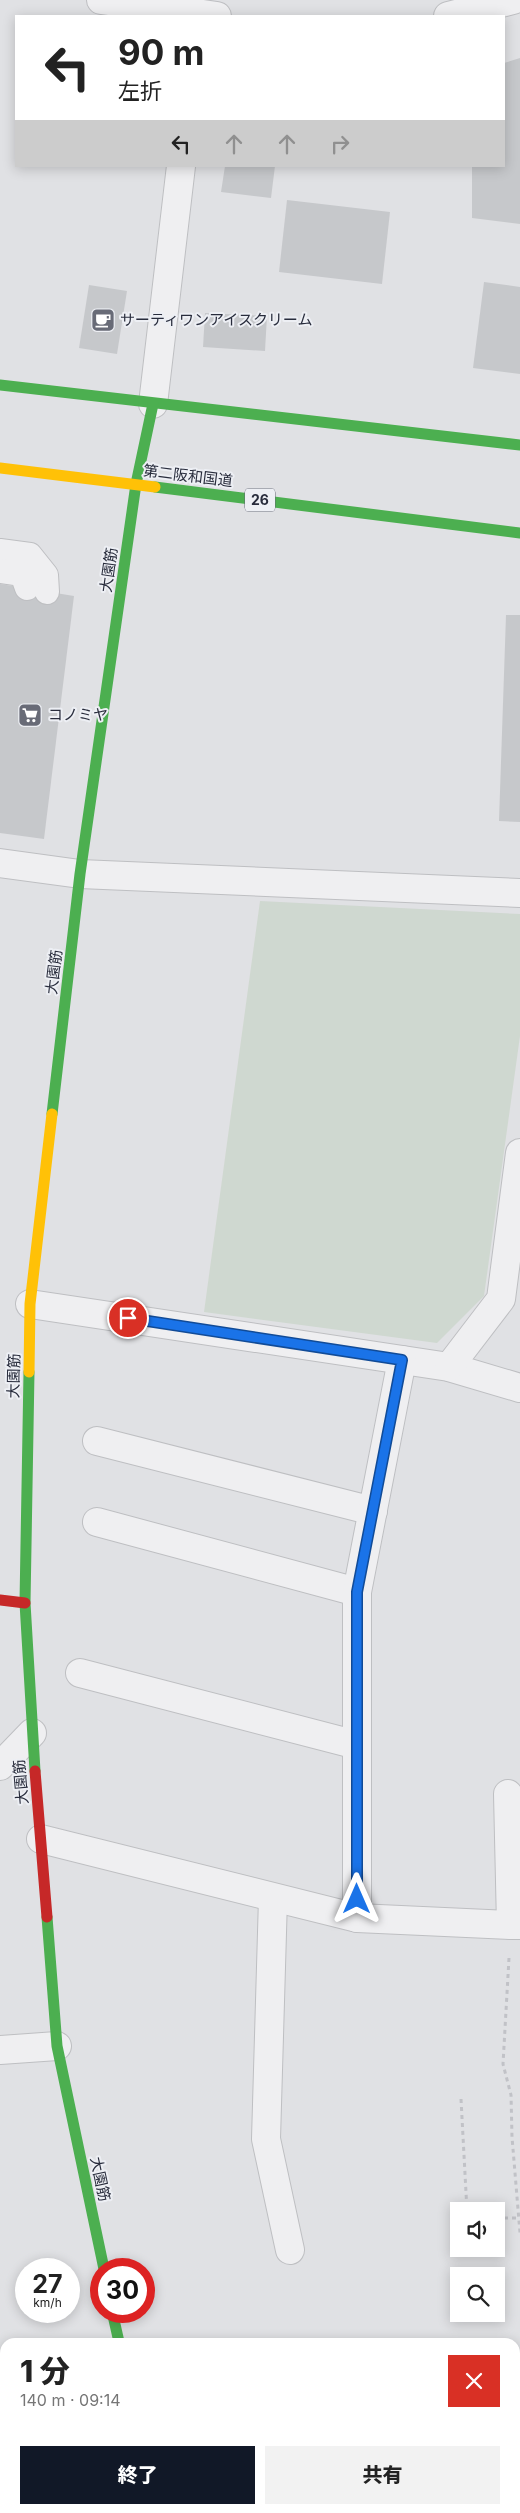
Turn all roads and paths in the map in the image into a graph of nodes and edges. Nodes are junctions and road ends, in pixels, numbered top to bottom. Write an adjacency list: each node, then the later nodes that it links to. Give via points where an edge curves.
1 (101, 0): 3 (street)
2 (513, 0): 4 (street)
3 (204, 12)
4 (452, 15)
5 (181, 167): 7 (street)
6 (0, 385): 7 (main road)
7 (153, 404): 8 (main road); 10 (main road, 大園筋)
8 (520, 445)
9 (0, 468): 10 (main road, 第二阪和国道 / 26)
10 (136, 484): 11 (main road, 第二阪和国道 / 26); 15 (main road, 大園筋)
11 (520, 533)
12 (0, 551): 13 (lane, via 30,555 46,575 37,590 22,574)
13 (0, 571)
14 (0, 863): 15 (street)
15 (80, 874): 16 (street); 18 (main road, 大園筋)
16 (520, 893)
17 (520, 1153): 20 (street, via 501,1299)
18 (30, 1304): 19 (street); 27 (main road, 大園筋)
19 (402, 1360): 20 (street); 23 (street)
20 (449, 1367): 21 (street)
21 (520, 1388)
22 (97, 1441): 23 (street)
23 (373, 1511): 25 (street)
24 (97, 1522): 25 (street)
25 (357, 1592): 30 (street)
26 (0, 1600): 27 (main road)
27 (26, 1603): 29 (main road, 大園筋)
28 (80, 1673): 30 (street)
29 (32, 1733): 31 (street); 33 (main road, 大園筋)
30 (357, 1745): 35 (street)
31 (0, 1766)
32 (508, 1794): 36 (street)
33 (41, 1840): 34 (street); 37 (main road, 大園筋)
34 (273, 1898): 35 (street); 44 (street, via 266,2139)
35 (357, 1918): 36 (street)
36 (516, 1925): 42 (path, via 503,2064 512,2095)
37 (57, 2046): 38 (street); 45 (main road, 大園筋)
38 (0, 2050)
39 (461, 2099): 40 (path)
40 (467, 2202)
41 (505, 2218): 42 (path)
42 (518, 2218): 43 (path)
43 (520, 2233)
44 (290, 2250)
45 (102, 2258)
46 (115, 2323): 47 (main road)
47 (118, 2338)

